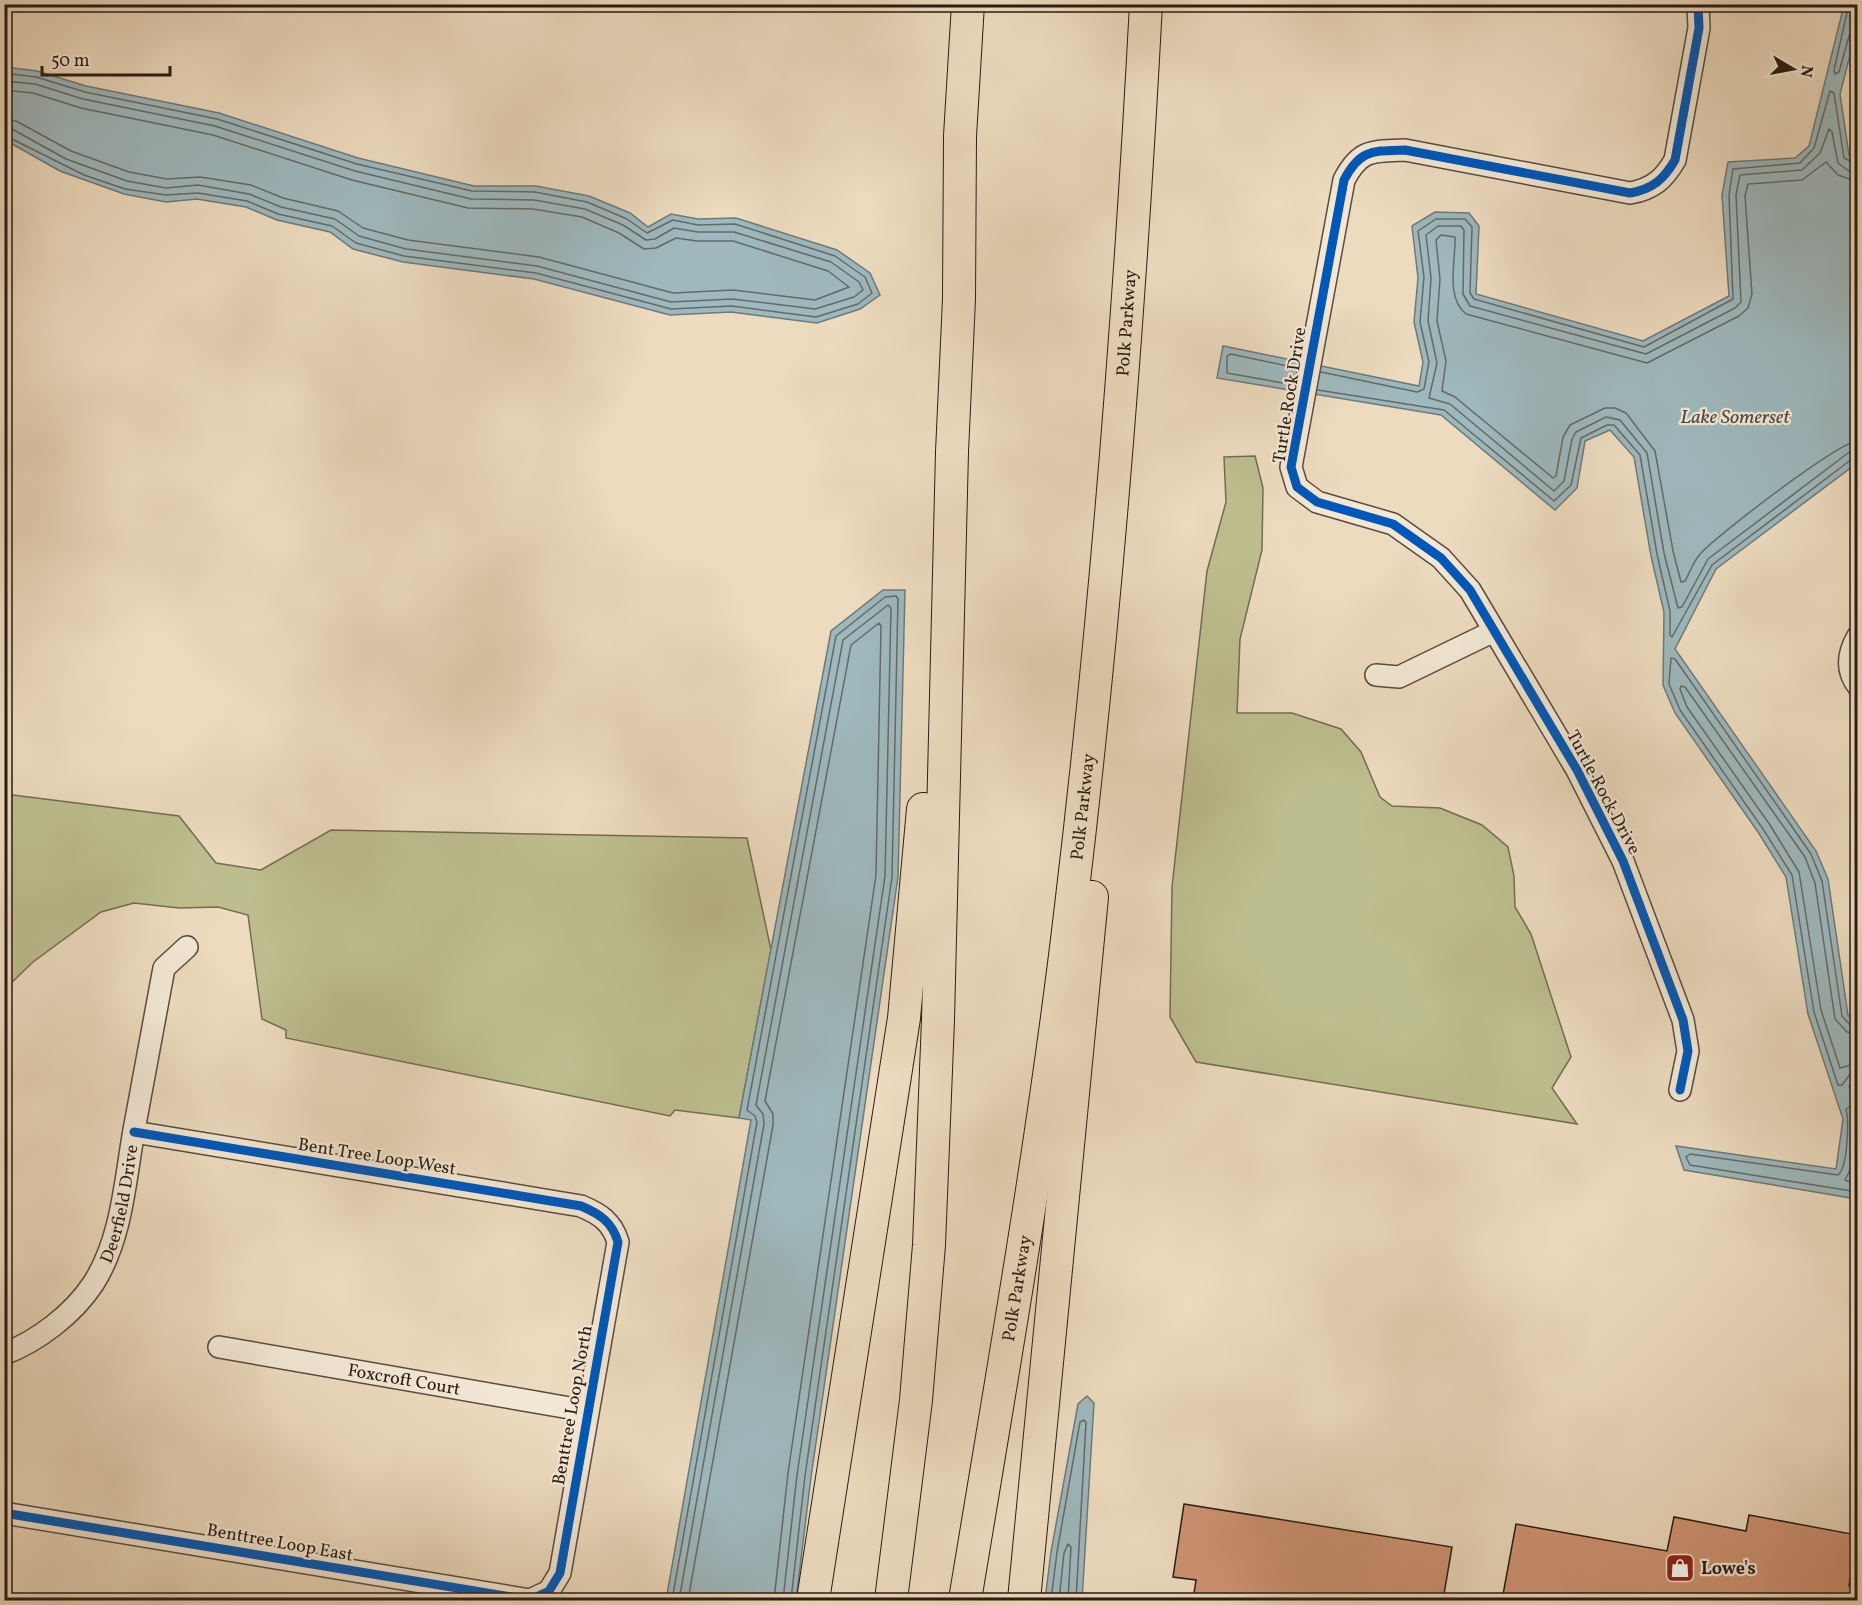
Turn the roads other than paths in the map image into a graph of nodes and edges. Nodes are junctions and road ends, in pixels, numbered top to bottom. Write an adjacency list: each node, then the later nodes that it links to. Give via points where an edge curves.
1 (968, 4): 5 (highway, via 960,136 959,299)
2 (1146, 4): 4 (highway, Polk Parkway)
3 (1698, 4): 6 (street, Turtle Rock Drive, via 1699,28 1676,160 1664,178 1644,191 1630,193 1406,150 1375,151 1353,162 1344,180 1291,467 1297,487 1317,502 1393,524 1440,558 1470,590)
4 (1118, 444): 21 (highway, Polk Parkway, via 1094,697 1049,1078); 22 (highway, via 1121,553 1085,981)
5 (952, 452): 19 (highway, via 941,517 918,873 904,1018); 20 (highway, via 929,1245 916,1400)
6 (1494, 631): 8 (street, via 1399,677); 11 (street, Turtle Rock Drive, via 1577,770 1623,861 1683,1020 1688,1051)
7 (1857, 636): 9 (street, via 1848,666)
8 (1376, 675)
9 (1857, 686)
10 (187, 948): 12 (street, Deerfield Drive, via 164,968)
11 (1680, 1090)
12 (134, 1132): 13 (street, Bent Tree Loop West, via 580,1206 598,1213); 15 (street, Deerfield Drive, via 120,1212 106,1260 92,1286 36,1338)
13 (609, 1223): 16 (street, Benttree Loop North, via 618,1242)
14 (219, 1347): 16 (street, Foxcroft Court)
15 (4, 1354)
16 (587, 1411): 18 (street, Benttree Loop North, via 560,1573)
17 (4, 1513): 18 (street, Benttree Loop East, via 512,1598 530,1600)
18 (549, 1591)
19 (813, 1600)
20 (891, 1600)
21 (965, 1600)
22 (1024, 1600)

